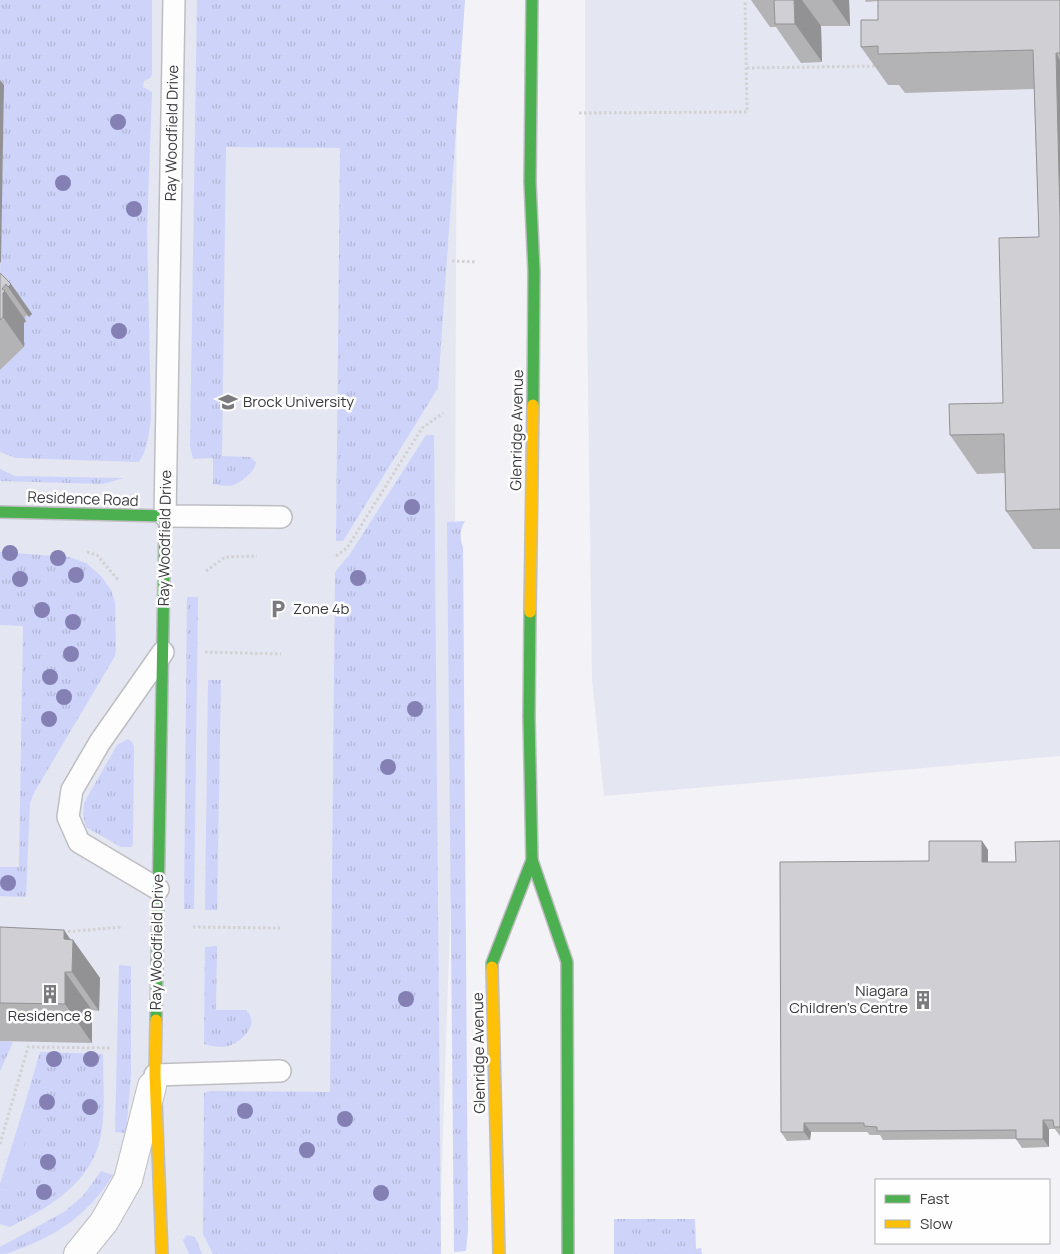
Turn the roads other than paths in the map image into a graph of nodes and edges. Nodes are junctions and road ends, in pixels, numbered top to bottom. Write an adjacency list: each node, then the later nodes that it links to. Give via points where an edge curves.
1 (174, 0): 4 (lane, Ray Woodfield Drive)
2 (532, 0): 7 (main road, Glenridge Avenue, via 530,182 534,272 529,717)
3 (0, 512): 4 (main road, Residence Road)
4 (165, 516): 5 (lane); 6 (main road, Ray Woodfield Drive)
5 (281, 517)
6 (163, 652): 8 (main road, Ray Woodfield Drive); 8 (lane, via 100,742 72,790 68,817 79,842)
7 (532, 860): 13 (main road, Glenridge Avenue, via 492,963); 14 (main road, Glenridge Avenue, via 567,962)
8 (158, 888): 10 (main road, Ray Woodfield Drive)
9 (280, 1071): 10 (lane)
10 (155, 1075): 11 (street, Ray Woodfield Drive, via 128,1180 104,1222); 12 (main road, Ray Woodfield Drive)
11 (78, 1254)
12 (162, 1254)
13 (499, 1254)
14 (568, 1254)

